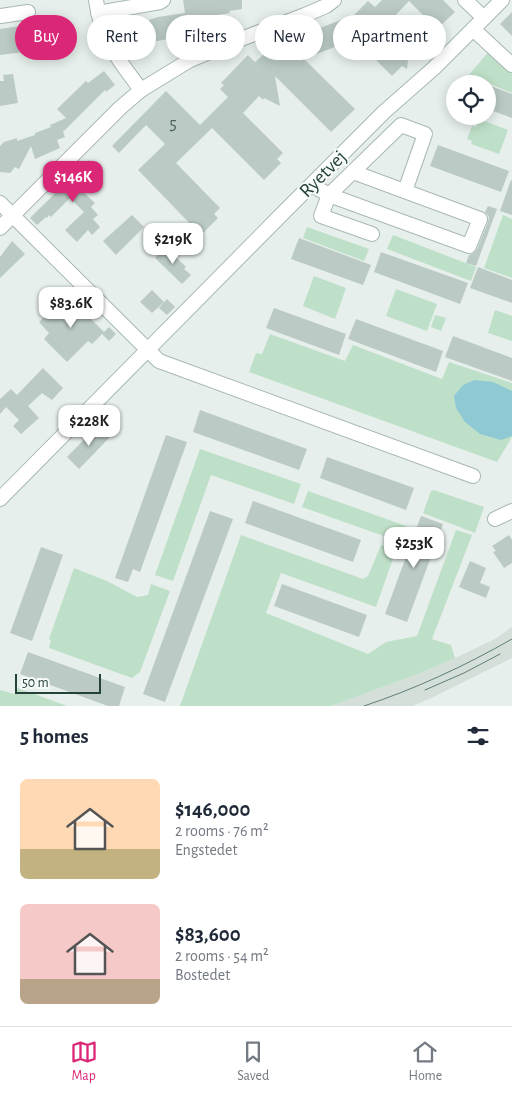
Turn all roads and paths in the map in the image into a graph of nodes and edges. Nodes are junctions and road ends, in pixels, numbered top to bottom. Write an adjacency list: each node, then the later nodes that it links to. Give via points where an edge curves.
1 (163, 0): 5 (street)
2 (465, 0): 8 (street)
3 (502, 0): 8 (street, Ryetvej)
4 (327, 2): 11 (street, via 190,60)
5 (97, 6): 11 (street, via 111,50)
6 (28, 12): 7 (street)
7 (0, 16)
8 (484, 18): 9 (street, Ryetvej)
9 (473, 29): 10 (street); 13 (street, Ryetvej)
10 (512, 65)
11 (142, 90): 17 (street)
12 (354, 172): 14 (street); 14 (street, via 400,125 425,134); 15 (street)
13 (312, 185): 15 (street); 20 (street, Ryetvej)
14 (405, 191): 15 (street, via 480,219 469,246)
15 (329, 195): 19 (street, via 321,216)
16 (0, 203): 17 (street)
17 (12, 216): 18 (street); 20 (street)
18 (0, 228)
19 (372, 234)
20 (147, 350): 21 (street, via 159,361); 22 (street, Ryetvej)
21 (473, 476)
22 (0, 499)
23 (512, 511): 24 (street)
24 (495, 519)

